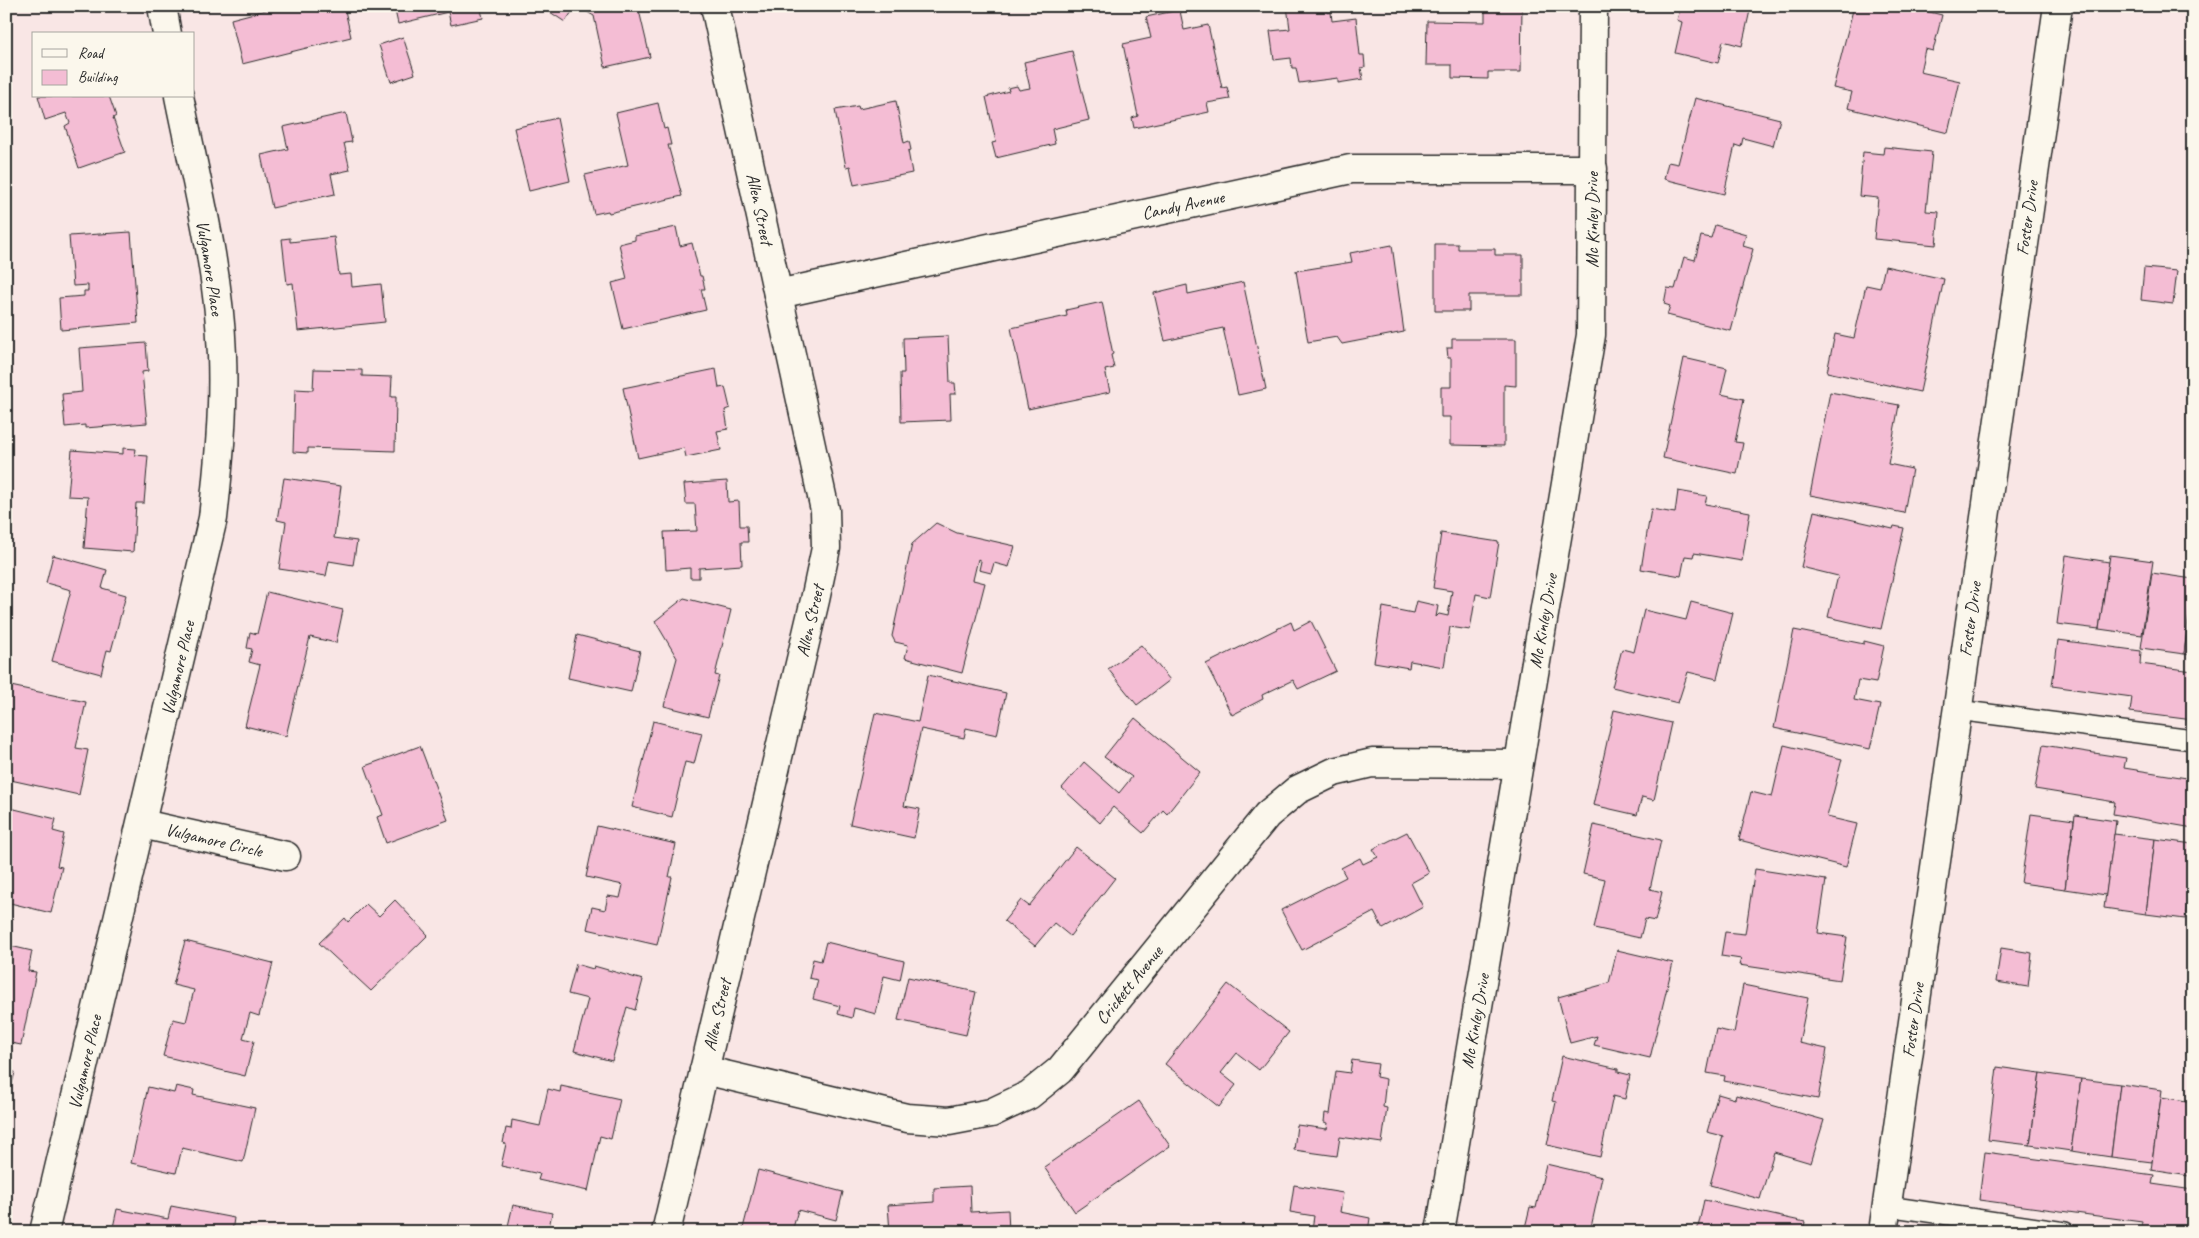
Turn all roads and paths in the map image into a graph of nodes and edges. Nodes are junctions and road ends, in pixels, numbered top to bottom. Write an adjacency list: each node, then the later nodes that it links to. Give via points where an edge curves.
1 (162, 6): 5 (street)
2 (715, 6): 8 (street, Allen Street)
3 (1593, 6): 7 (street, Mc Kinley Drive)
4 (2058, 6): 9 (street, Foster Drive)
5 (167, 32)
6 (179, 98): 12 (street, Vulgamore Place, via 213,272 222,353 222,436 213,518)
7 (1593, 168): 8 (street, Candy Avenue, via 1351,168); 11 (street, Mc Kinley Drive, via 1591,335)
8 (778, 294): 14 (street, Allen Street, via 825,510 826,548)
9 (1957, 710): 10 (lane); 15 (street, Foster Drive)
10 (2193, 740)
11 (1518, 764): 14 (street, Crickett Avenue, via 1372,763 1334,772 1297,790 1267,815 1060,1070 1028,1095 991,1113 948,1121 907,1118); 18 (street, Mc Kinley Drive)
12 (142, 824): 13 (street, Vulgamore Circle); 16 (street, Vulgamore Place)
13 (286, 856)
14 (704, 1070): 17 (street, Allen Street)
15 (1885, 1219): 19 (lane)
16 (44, 1232)
17 (666, 1232)
18 (1440, 1232)
19 (2065, 1232)

